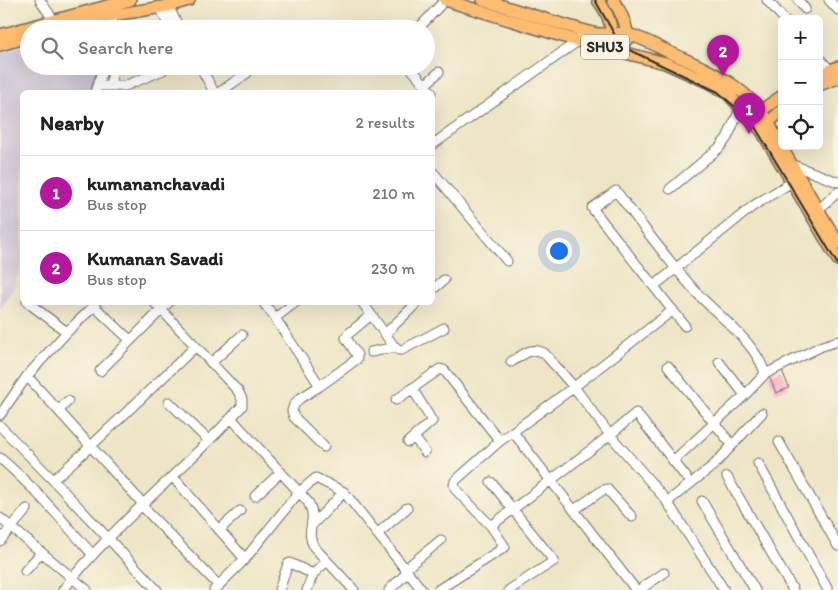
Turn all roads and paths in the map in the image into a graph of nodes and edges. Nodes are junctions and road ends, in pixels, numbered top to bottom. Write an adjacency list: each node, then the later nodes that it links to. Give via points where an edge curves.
1 (40, 0): 17 (street)
2 (130, 0): 18 (main road)
3 (189, 0): 11 (main road)
4 (445, 0): 23 (street); 29 (main road, SHU3)
5 (483, 0): 29 (main road, SHU3)
6 (598, 0): 16 (main road)
7 (613, 0): 27 (main road)
8 (767, 0): 14 (street)
9 (798, 0): 12 (street)
10 (829, 0): 13 (street)
11 (164, 6): 15 (main road); 21 (street); 22 (street)
12 (805, 9)
13 (838, 10)
14 (780, 15)
15 (114, 16): 19 (main road); 20 (street)
16 (608, 16): 25 (main road); 26 (main road)
17 (53, 20)
18 (74, 20)
19 (91, 20)
20 (113, 20)
21 (168, 20)
22 (174, 20)
23 (426, 20)
24 (20, 32): 28 (main road)
25 (594, 33): 26 (main road, SHU3); 29 (main road, SHU3)
26 (612, 34): 27 (main road, SHU3); 32 (main road)
27 (628, 34): 33 (main road); 50 (main road, SHU3, via 730,83)
28 (0, 35)
29 (580, 35): 32 (main road, SHU3); 56 (street)
30 (20, 39): 31 (main road)
31 (0, 45)
32 (608, 47): 33 (main road, SHU3)
33 (624, 51): 49 (main road, SHU3, via 665,63 712,84)
34 (821, 60): 36 (street)
35 (439, 72): 45 (street)
36 (831, 72)
37 (101, 75): 44 (street)
38 (112, 75): 43 (street)
39 (151, 75): 43 (street, via 125,86)
40 (205, 75): 46 (street)
41 (246, 75): 47 (street)
42 (416, 75): 45 (street)
43 (110, 86): 44 (street)
44 (96, 89)
45 (428, 89)
46 (213, 90)
47 (223, 90)
48 (778, 99): 50 (main road)
49 (741, 107): 52 (main road, SHU3); 61 (street, via 719,148)
50 (761, 110): 52 (main road); 53 (main road, SHU3)
51 (778, 114): 53 (main road)
52 (752, 119): 53 (main road, SHU3)
53 (765, 126): 55 (main road, SHU3); 59 (main road, SHU3)
54 (778, 128): 55 (main road)
55 (777, 140): 57 (main road, SHU3)
56 (435, 143)
57 (793, 165): 60 (street); 63 (main road, SHU3)
58 (435, 175): 66 (street)
59 (792, 182): 65 (main road, SHU3); 67 (street, via 753,206)
60 (838, 182)
61 (670, 189)
62 (838, 192): 63 (street)
63 (819, 210): 64 (main road, SHU3)
64 (838, 243)
65 (838, 260)
66 (507, 261)
67 (676, 268): 69 (street); 69 (street, via 616,191 592,208); 99 (street, via 754,349)
68 (444, 280): 70 (street)
69 (654, 286): 81 (street)
70 (435, 288)
71 (32, 305): 86 (street)
72 (91, 305): 86 (street)
73 (93, 305): 89 (street)
74 (157, 305): 80 (street)
75 (166, 305): 80 (street)
76 (265, 305): 83 (street)
77 (292, 305): 83 (street)
78 (364, 305): 82 (street)
79 (415, 305): 87 (street)
80 (161, 310): 89 (street); 91 (street)
81 (673, 310): 84 (street); 103 (street)
82 (371, 316): 87 (street); 101 (street, via 346,338 357,359)
83 (275, 318): 101 (street)
84 (685, 326)
85 (444, 328): 92 (street, via 402,350)
86 (67, 332): 100 (street)
87 (385, 334): 92 (street)
88 (242, 335): 96 (street)
89 (130, 340): 98 (street)
90 (838, 341): 99 (street)
91 (195, 347): 96 (street); 120 (street)
92 (396, 347): 93 (street)
93 (371, 352)
94 (511, 362): 103 (street, via 537,349)
95 (719, 362): 104 (street)
96 (211, 363): 111 (street, via 242,399 242,406)
97 (668, 366): 112 (street)
98 (100, 371)
99 (765, 374): 104 (street)
100 (27, 376): 108 (street); 110 (street)
101 (320, 386): 121 (street, via 299,399 292,411 297,421)
102 (412, 388): 105 (street); 118 (street, via 440,369 444,370); 122 (street, via 432,421 411,440)
103 (574, 388): 114 (street); 115 (street)
104 (745, 395): 112 (street)
105 (396, 400)
106 (68, 401): 108 (street)
107 (169, 402): 117 (street)
108 (60, 410): 120 (street)
109 (762, 413): 137 (street, via 714,464)
110 (0, 415)
111 (232, 418): 117 (street); 126 (street)
112 (714, 423): 116 (street); 124 (street)
113 (0, 426): 130 (street)
114 (513, 432): 118 (street); 131 (street)
115 (610, 435): 124 (street, via 636,413); 131 (street); 137 (street)
116 (728, 440)
117 (209, 441): 127 (street)
118 (500, 441): 147 (street, via 458,477 454,485)
119 (779, 442): 154 (street)
120 (91, 446): 130 (street); 138 (street)
121 (324, 447)
122 (425, 452)
123 (0, 458): 156 (street)
124 (673, 461): 128 (street)
125 (758, 463): 179 (street)
126 (281, 472): 133 (street); 135 (street)
127 (173, 477): 138 (street); 149 (street)
128 (686, 477)
129 (727, 477): 178 (street)
130 (53, 480): 151 (street)
131 (551, 480): 140 (street); 142 (street)
132 (491, 482): 140 (street)
133 (299, 492): 134 (street, via 316,478); 146 (street, via 311,508); 157 (street)
134 (344, 492): 146 (street); 150 (street)
135 (255, 496)
136 (702, 501): 177 (street)
137 (668, 502): 176 (street)
138 (143, 506): 151 (street); 164 (street)
139 (407, 508): 150 (street)
140 (514, 508): 147 (street); 174 (street, via 554,561)
141 (27, 509): 148 (street)
142 (574, 510): 144 (street, via 607,489); 175 (street)
143 (240, 511): 149 (street)
144 (632, 517)
145 (0, 518): 148 (street)
146 (312, 525): 158 (street, via 310,539)
147 (491, 526): 173 (street, via 505,547)
148 (11, 527): 152 (street); 155 (street)
149 (219, 530): 157 (street)
150 (377, 534): 159 (street)
151 (108, 539): 156 (street); 167 (street)
152 (0, 540)
153 (441, 540): 159 (street)
154 (838, 546)
155 (41, 553): 160 (street); 163 (street)
156 (92, 554): 163 (street)
157 (245, 559): 164 (street)
158 (327, 561): 161 (street); 170 (street)
159 (407, 571): 171 (street); 172 (street)
160 (26, 572)
161 (313, 574): 168 (street, via 290,563); 169 (street)
162 (664, 574): 175 (street)
163 (72, 578): 165 (street); 166 (street)
164 (216, 588)
165 (63, 590)
166 (88, 590)
167 (157, 590)
168 (279, 590)
169 (307, 590)
170 (354, 590)
171 (389, 590)
172 (422, 590)
173 (438, 590)
174 (510, 590)
175 (637, 590)
176 (724, 590)
177 (755, 590)
178 (793, 590)
179 (828, 590)

